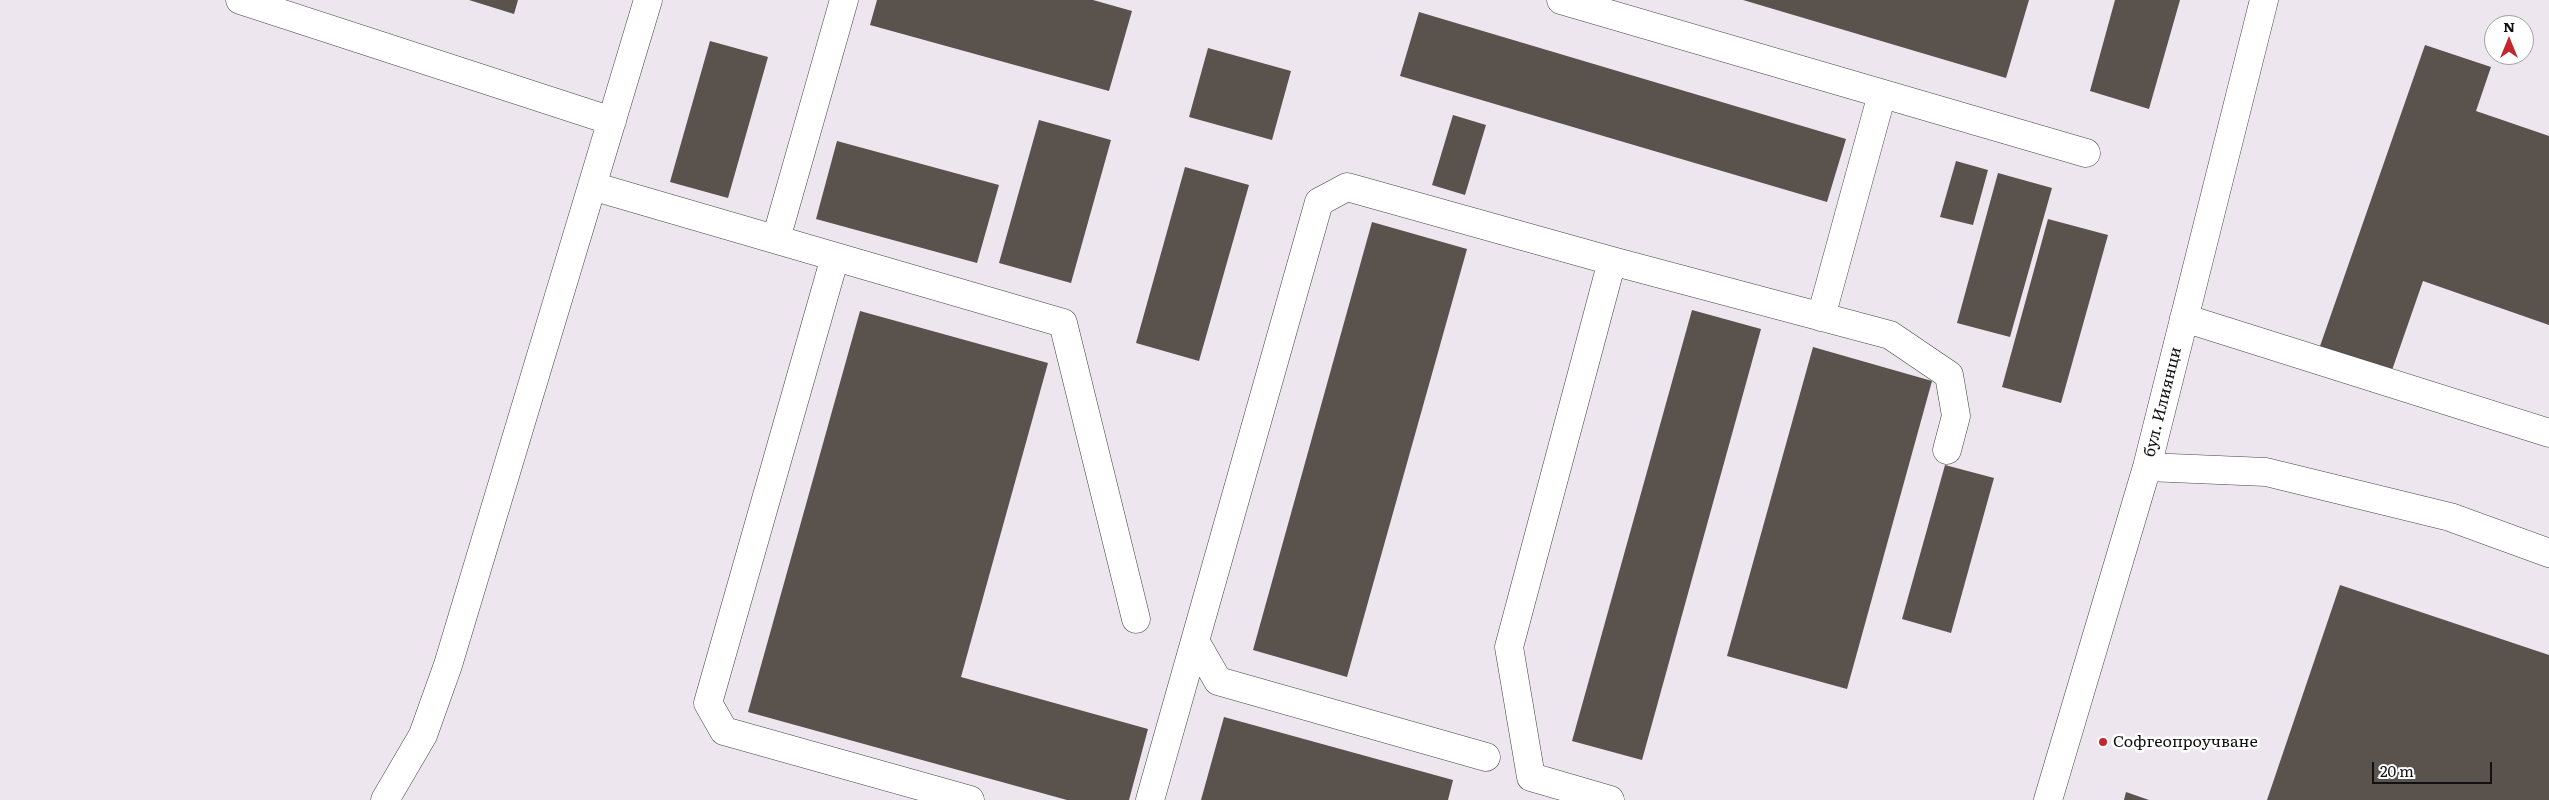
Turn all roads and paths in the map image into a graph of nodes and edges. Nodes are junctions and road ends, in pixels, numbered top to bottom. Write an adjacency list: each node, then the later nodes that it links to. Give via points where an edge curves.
1 (240, 0): 7 (street)
2 (648, 0): 7 (street)
3 (844, 0): 10 (street)
4 (1561, 0): 6 (street)
5 (2264, 0): 14 (street, бул. Илиянци)
6 (1882, 94): 8 (street); 13 (street)
7 (612, 121): 9 (street)
8 (2086, 153)
9 (592, 186): 10 (street); 22 (street, via 448,665 423,735)
10 (776, 239): 11 (street)
11 (835, 257): 19 (street, via 1063,323); 23 (street, via 708,703 724,731)
12 (1612, 261): 13 (street); 20 (street, via 1347,187 1319,202); 25 (street, via 1510,647 1531,777)
13 (1821, 317): 16 (street, via 1890,335 1949,375 1956,416)
14 (2184, 318): 15 (street); 17 (street, бул. Илиянци)
15 (2549, 433)
16 (1947, 450)
17 (2147, 467): 18 (street, via 2266,472 2450,517); 26 (street, бул. Илиянци)
18 (2549, 553)
19 (1136, 619)
20 (1195, 641): 21 (street, via 1218,681); 24 (street)
21 (1486, 757)
22 (385, 800)
23 (970, 800)
24 (1150, 800)
25 (1610, 800)
26 (2048, 800)

